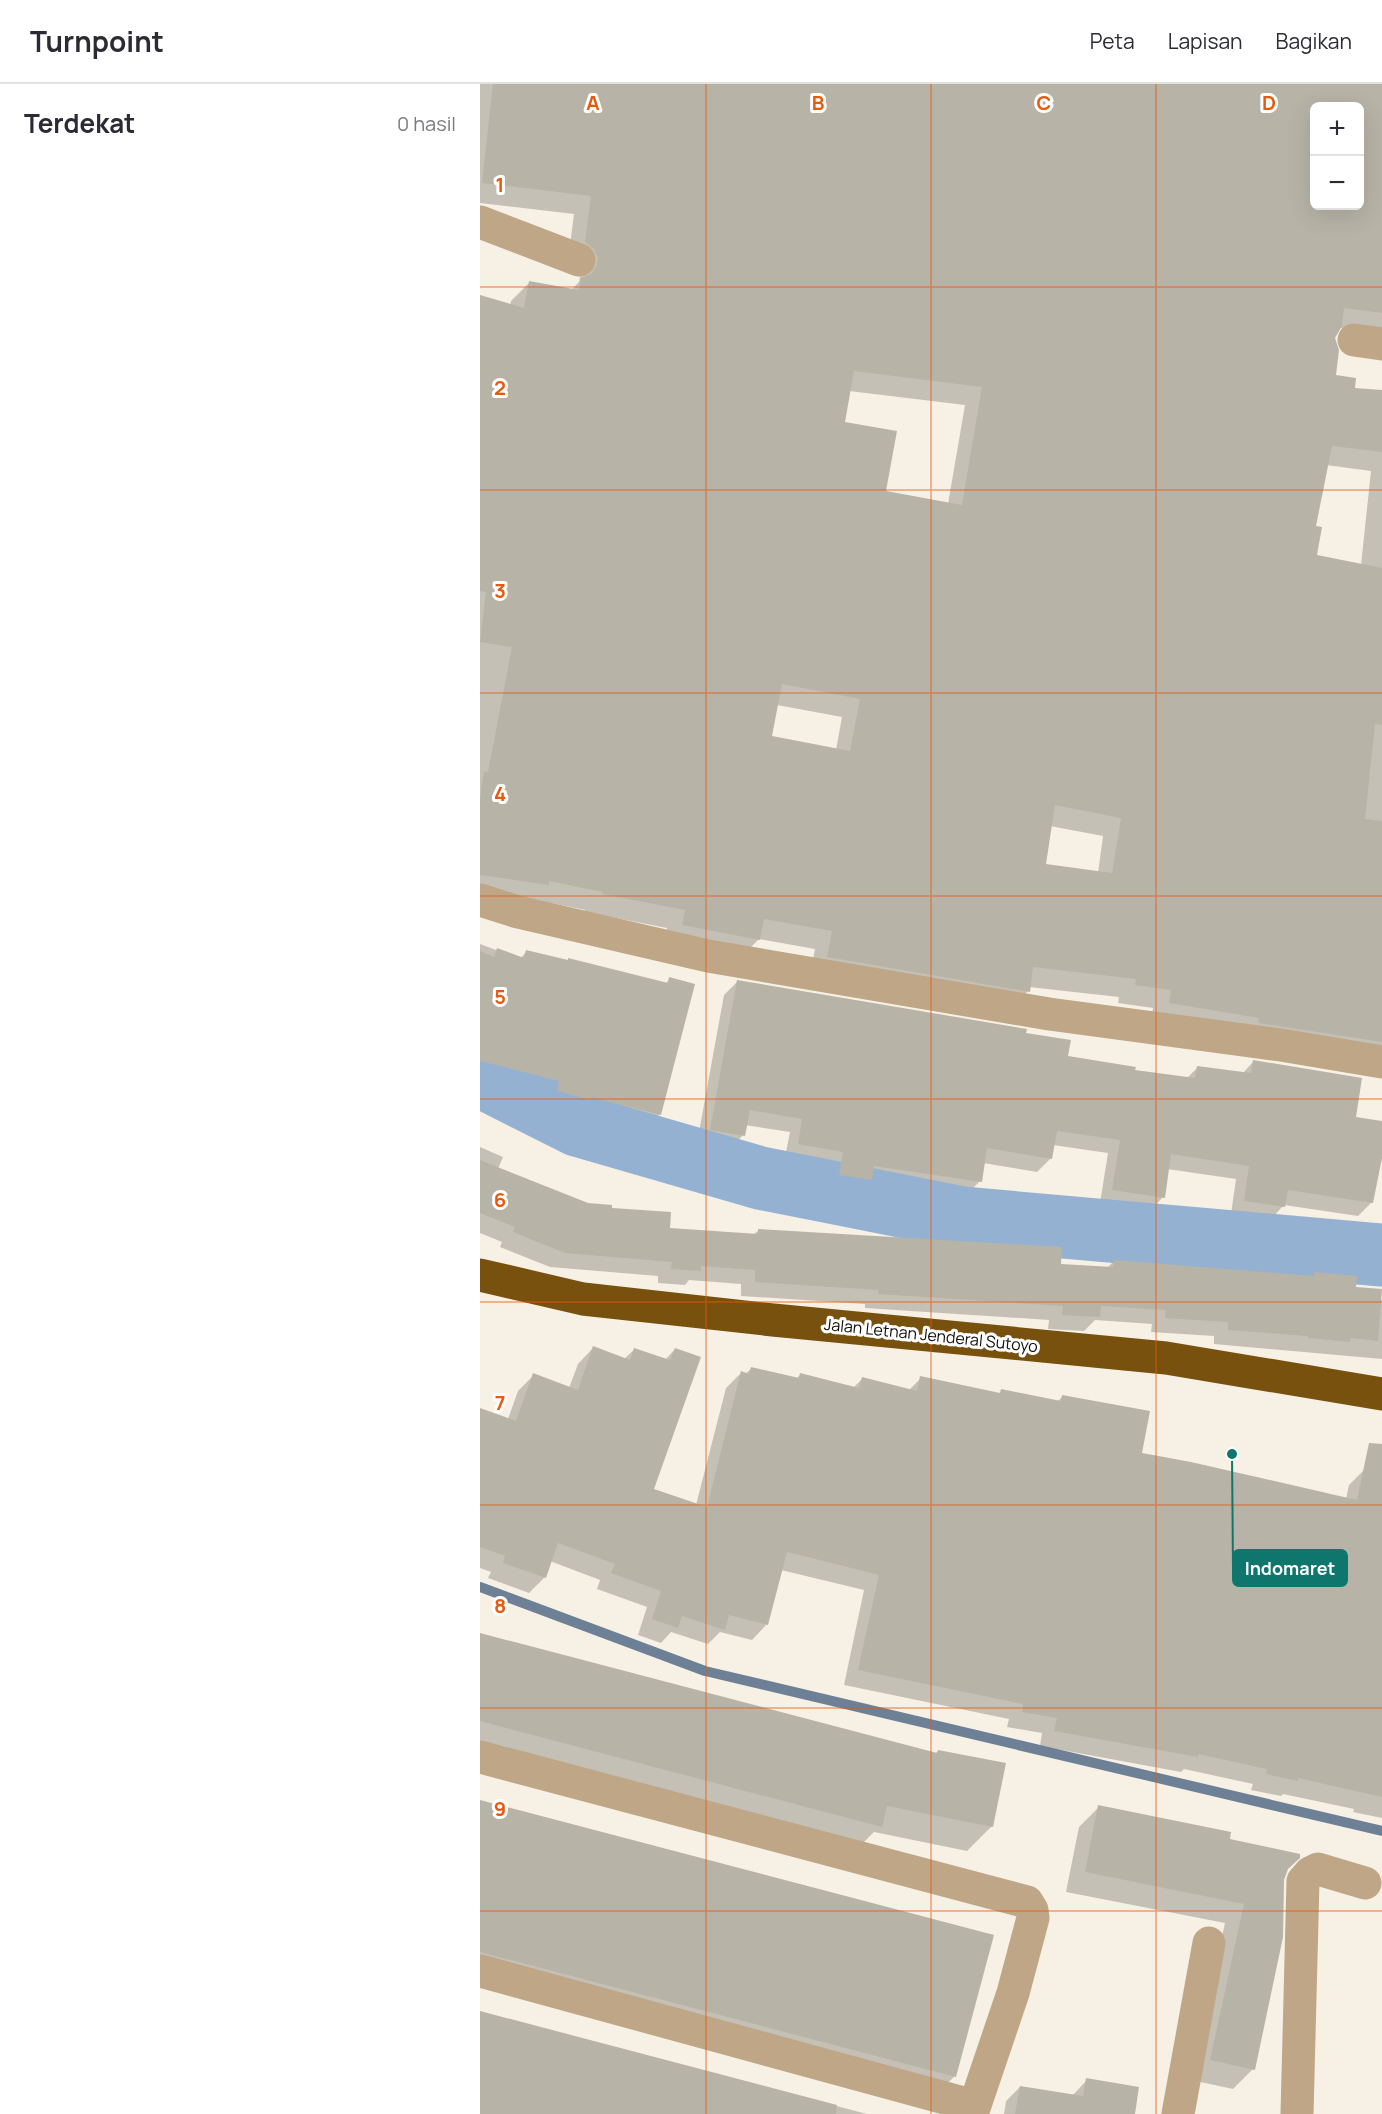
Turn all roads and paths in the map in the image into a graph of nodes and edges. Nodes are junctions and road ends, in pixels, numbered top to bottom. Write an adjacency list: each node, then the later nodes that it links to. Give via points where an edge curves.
1 (480, 222): 2 (street)
2 (579, 260)
3 (480, 900): 4 (street, via 708,956 1049,1014)
4 (1382, 1062)
5 (480, 1275): 6 (highway, Jalan Letnan Jenderal Sutoyo, via 583,1299 1166,1358)
6 (1382, 1394)
7 (480, 1757): 11 (street, via 1027,1902 1033,1918 1013,1993)
8 (1365, 1883): 13 (street, via 1318,1869 1303,1881)
9 (1209, 1943): 12 (street)
10 (480, 1971): 11 (street)
11 (973, 2110)
12 (1178, 2114)
13 (1297, 2114)

